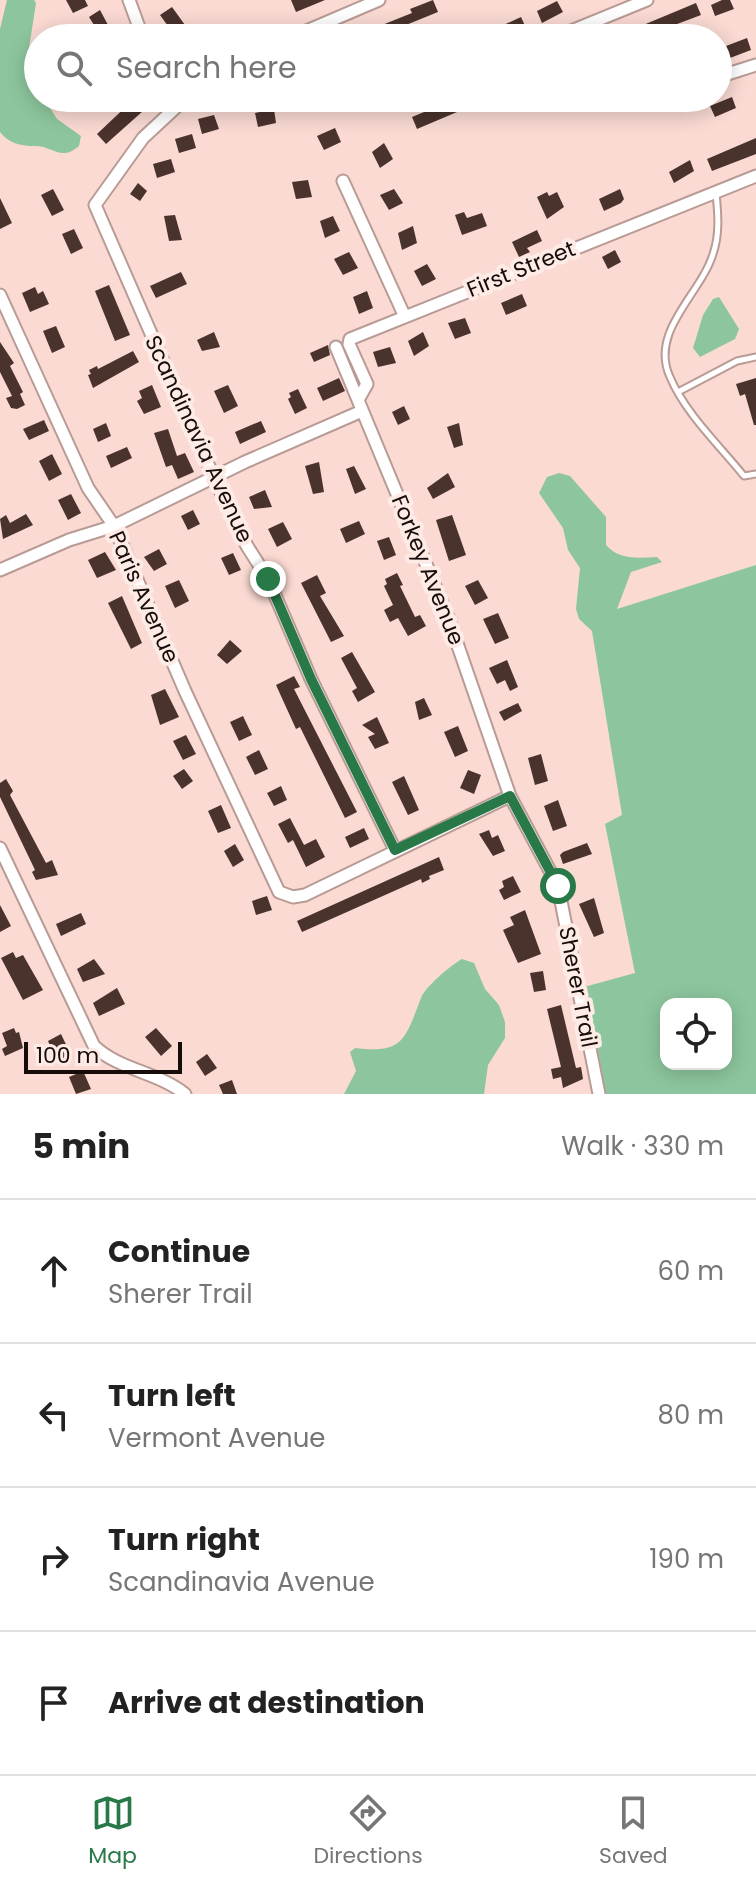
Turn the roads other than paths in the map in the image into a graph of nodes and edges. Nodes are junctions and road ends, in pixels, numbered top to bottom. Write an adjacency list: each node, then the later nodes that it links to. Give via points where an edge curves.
1 (129, 0): 4 (street)
2 (379, 0): 5 (street)
3 (647, 0): 6 (street)
4 (138, 24)
5 (323, 24)
6 (588, 24)
7 (756, 65): 8 (street)
8 (732, 73)
9 (170, 112): 20 (street, Scandinavia Avenue, via 143,138 95,205)
10 (756, 176): 12 (street, First Street)
11 (343, 181): 14 (street)
12 (716, 192): 14 (street, First Street); 17 (lane, via 713,254 668,337 666,366)
13 (0, 295): 21 (street, Paris Avenue, via 88,488)
14 (405, 317): 18 (street, First Street, via 350,339 367,384)
15 (336, 347): 18 (street, Forkey Avenue)
16 (756, 357): 17 (lane, via 737,361)
17 (678, 392): 19 (lane, via 744,476)
18 (360, 406): 20 (street); 23 (street, Forkey Avenue, via 448,617)
19 (756, 474)
20 (214, 478): 21 (street); 25 (street, Scandinavia Avenue, via 268,579)
21 (114, 526): 22 (street); 25 (street, Paris Avenue, via 279,892 305,895)
22 (0, 570)
23 (510, 796): 25 (street); 27 (street, Sherer Trail, via 559,890)
24 (0, 848): 26 (street, via 94,1046)
25 (395, 850)
26 (185, 1094)
27 (599, 1094)

